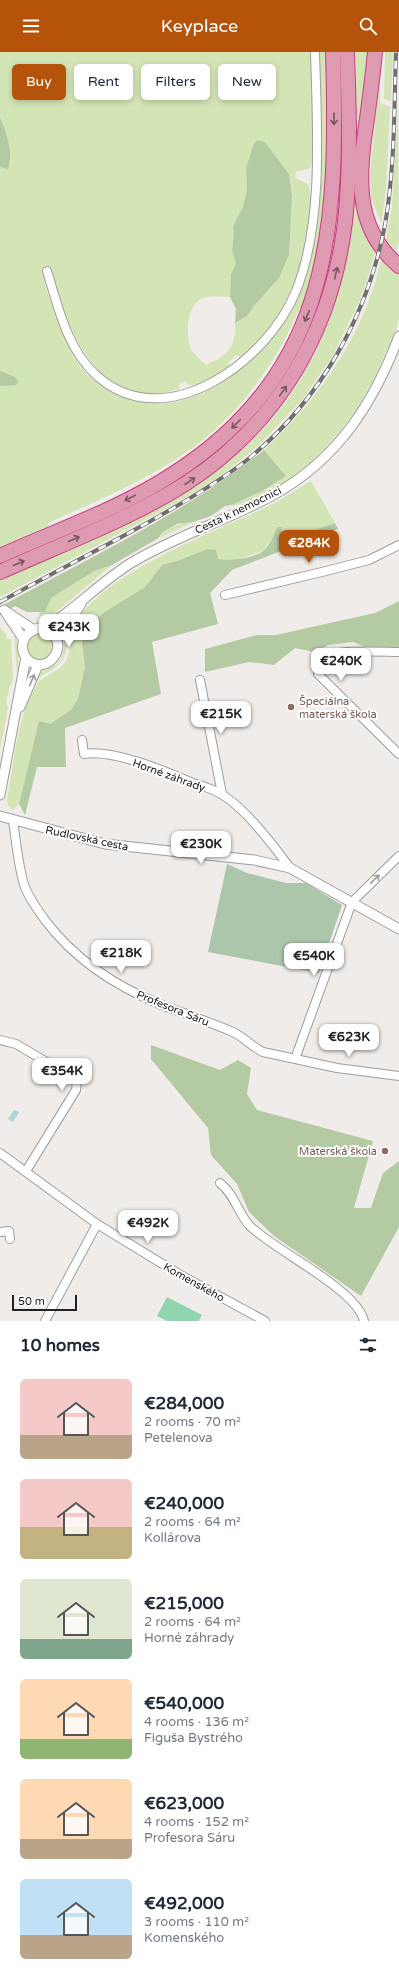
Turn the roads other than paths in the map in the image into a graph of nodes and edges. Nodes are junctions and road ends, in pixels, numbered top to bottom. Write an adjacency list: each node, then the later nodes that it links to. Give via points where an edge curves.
1 (315, 52): 8 (street, via 318,144 313,222 307,260 296,293 279,322 265,340 236,368 209,385 165,398 140,397 105,383 89,369 74,346)
2 (333, 52): 11 (highway, one-way to 11, via 334,155 327,245 308,313 281,366 244,416 189,464 126,500)
3 (347, 52): 12 (highway, one-way to 3, via 152,503 206,469 237,444 259,421 294,373 322,318 340,253 348,180)
4 (375, 52): 7 (highway, via 362,151 361,189 371,230 384,251)
5 (380, 52): 6 (highway, via 368,148 366,188 372,219 387,246)
6 (399, 259)
7 (399, 266)
8 (47, 271)
9 (399, 336): 13 (street, Cesta k nemocnici, via 377,388 357,421 333,448 304,473 275,494 141,558)
10 (399, 545): 14 (street, via 369,560)
11 (0, 556)
12 (0, 572)
13 (87, 595): 15 (street, Cesta k nemocnici, via 56,620); 16 (street, Cesta k nemocnici)
14 (225, 595)
15 (37, 629): 16 (street, via 48,630); 17 (street, Cesta k nemocnici); 17 (street, via 4,610)
16 (56, 638): 20 (street, via 56,656 48,663)
17 (24, 640): 19 (street, via 22,649)
18 (399, 652): 24 (street, via 337,653 324,657 318,666 318,674)
19 (26, 657): 20 (street); 22 (street)
20 (38, 664): 22 (street, one-way to 20)
21 (200, 680): 25 (street, Horné záhrady)
22 (13, 721): 26 (street)
23 (82, 740): 25 (street, Horné záhrady, via 83,754 104,754 148,765)
24 (399, 754)
25 (222, 794): 30 (street, Horné záhrady, via 244,813)
26 (0, 795)
27 (0, 816): 28 (street, Rudlovská cesta)
28 (13, 821): 30 (street, Rudlovská cesta, via 116,846 254,860); 34 (street, Profesora Sáru, via 23,882 41,914 67,947 93,968 125,988 234,1032 264,1052)
29 (399, 856): 31 (street, one-way to 29)
30 (290, 868): 31 (street, Rudlovská cesta)
31 (352, 902): 32 (street, Rudlovská cesta); 34 (street)
32 (399, 929)
33 (0, 1040): 37 (street, via 16,1044 28,1051 76,1080 77,1085)
34 (295, 1059): 35 (street, Profesora Sáru, via 337,1068)
35 (399, 1076)
36 (0, 1153): 37 (street, Komenského)
37 (26, 1171): 39 (street, Komenského)
38 (220, 1183): 44 (street, via 231,1195 248,1225 342,1292 358,1306)
39 (97, 1224): 42 (street); 43 (street, Komenského, via 184,1277)
40 (0, 1232): 41 (street, via 9,1231)
41 (10, 1239)
42 (46, 1321)
43 (266, 1321)
44 (364, 1321)

